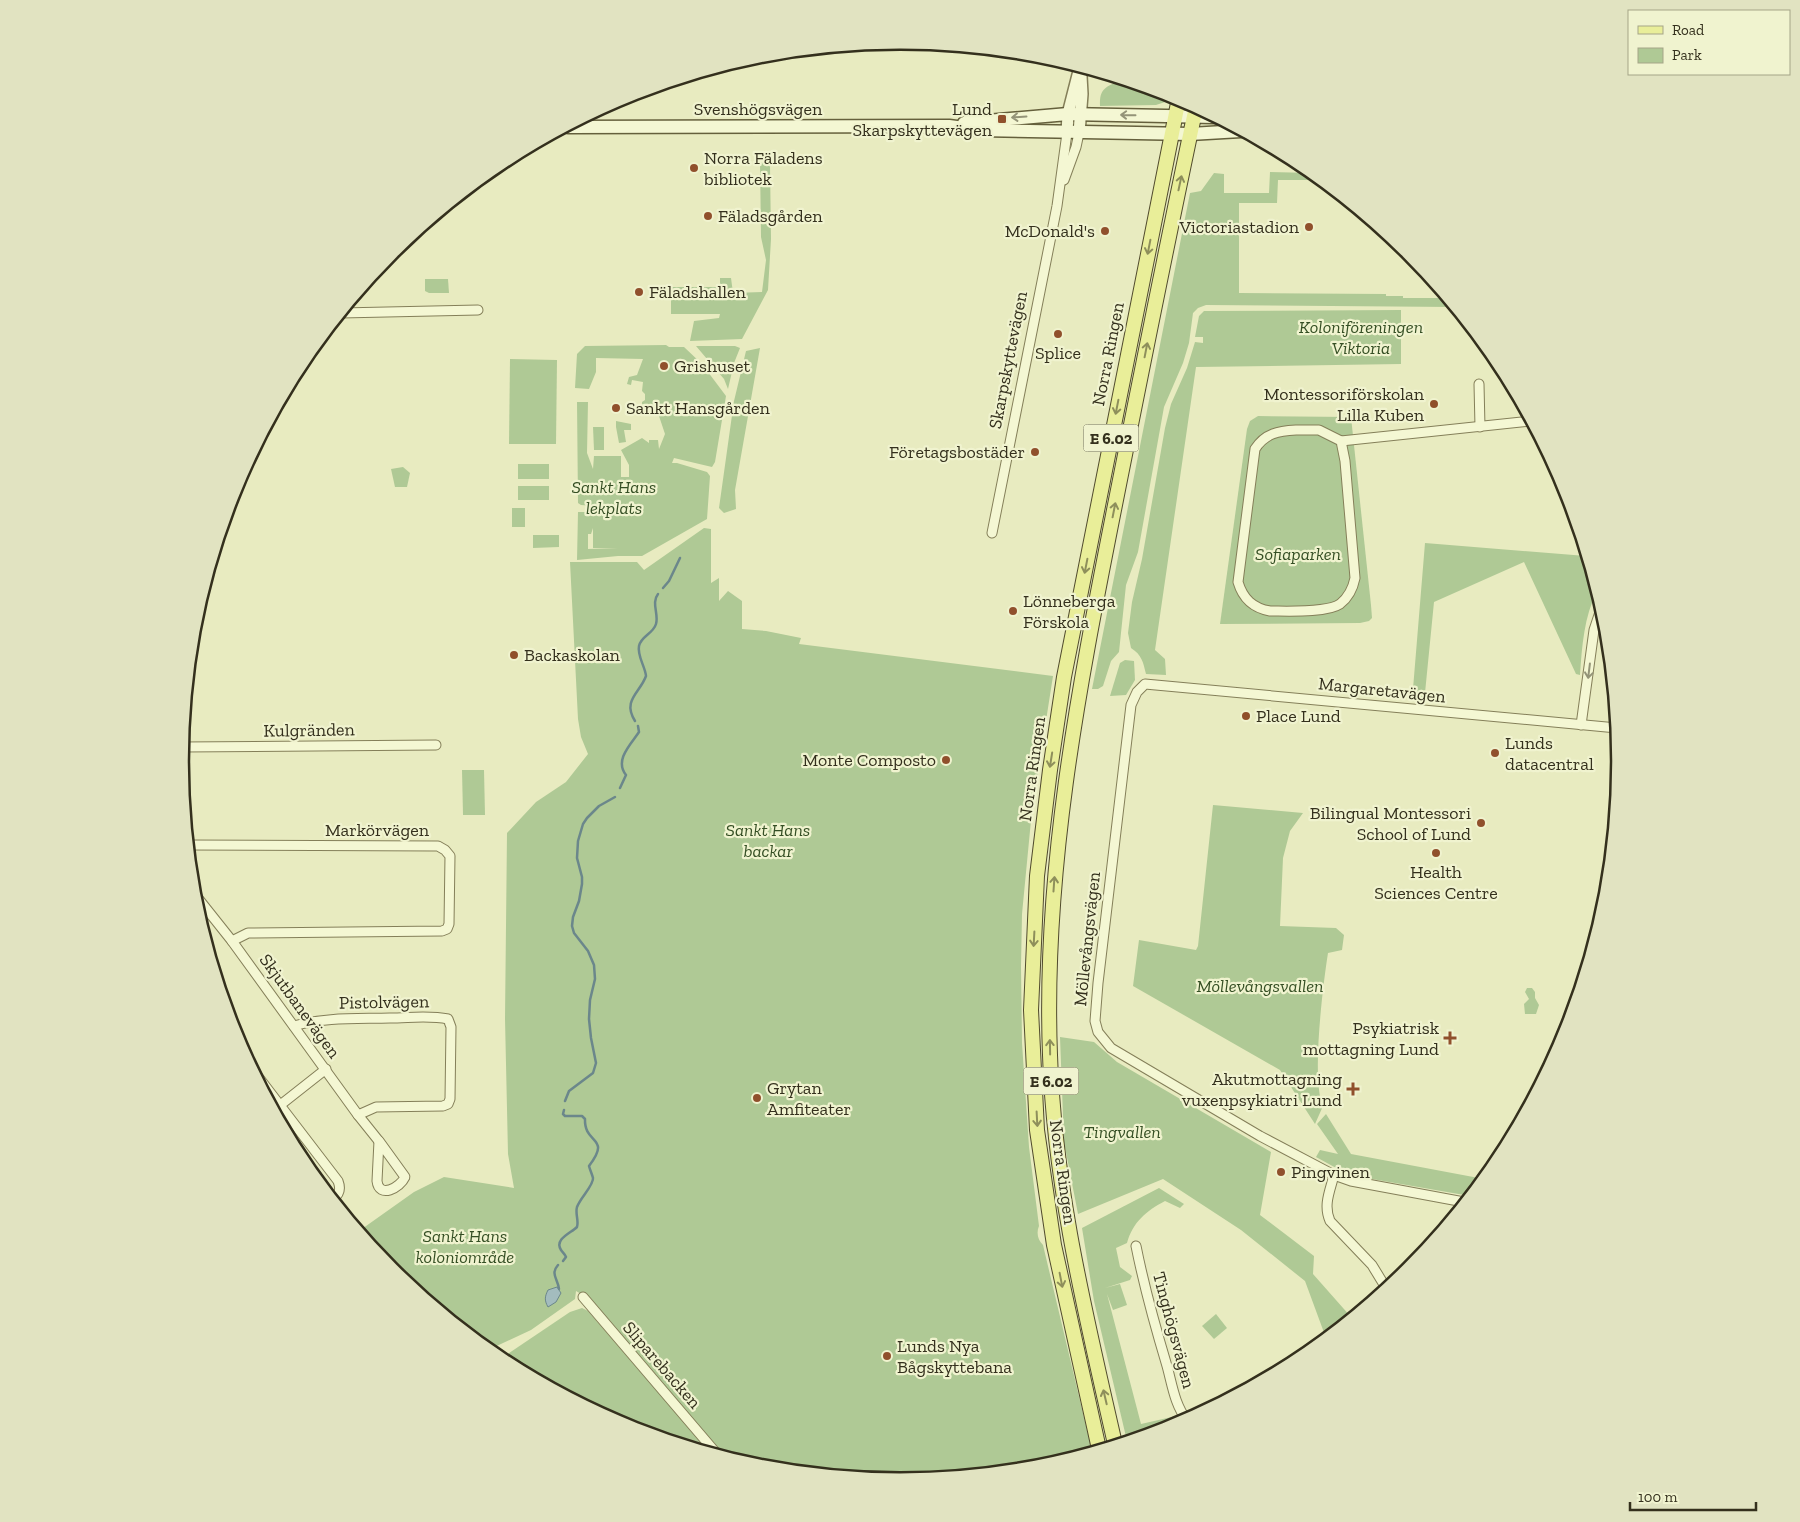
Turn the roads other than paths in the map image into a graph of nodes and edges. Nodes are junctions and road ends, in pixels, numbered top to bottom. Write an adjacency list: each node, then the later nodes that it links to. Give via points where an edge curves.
1 (1079, 73): 4 (street, Skarpskyttevägen)
2 (1177, 106): 6 (main road, Norra Ringen / E 6.02)
3 (1190, 112): 6 (main road, Svenshögsvägen)
4 (1074, 114): 6 (main road, Svenshögsvägen, one-way to 4); 8 (main road, Svenshögsvägen, one-way to 8, via 1002,118); 10 (street, Skarpskyttevägen)
5 (1194, 114): 12 (main road, Norra Ringen / E 6.02)
6 (1175, 115): 11 (main road, Norra Ringen / E 6.02)
7 (580, 126): 8 (main road, Svenshögsvägen)
8 (949, 126): 10 (main road, Svenshögsvägen)
9 (1230, 132): 12 (main road, Svenshögsvägen)
10 (1073, 133): 11 (main road, Svenshögsvägen); 19 (street, Skarpskyttevägen)
11 (1171, 134): 12 (main road, Svenshögsvägen); 43 (main road, Norra Ringen / E 6.02, one-way to 43, via 1064,677 1037,876 1031,1010 1037,1130 1054,1246)
12 (1190, 134): 42 (main road, Norra Ringen / E 6.02, one-way to 12, via 1064,1206 1055,1130 1050,1056 1054,877 1094,611)
13 (478, 310): 14 (street)
14 (348, 313)
15 (1479, 384): 17 (street)
16 (1524, 422): 17 (street)
17 (1480, 426): 18 (street)
18 (1341, 441): 18 (street, via 1319,430 1279,431 1260,441 1255,449 1238,582 1244,597 1262,610 1329,608 1340,604 1352,590 1355,564)
19 (992, 533)
20 (1597, 621): 22 (street, one-way to 22)
21 (1145, 684): 22 (street, Margaretavägen); 35 (street, Möllevångsvägen, via 1137,692 1129,714 1095,1008 1096,1027 1110,1048 1260,1136)
22 (1581, 725): 23 (street, Margaretavägen)
23 (1610, 727)
24 (436, 745): 25 (street, Kulgränden)
25 (190, 747)
26 (194, 845): 28 (street, Markörvägen, via 438,846 450,856 449,924 442,932 248,933)
27 (204, 906): 28 (street, Skjutbanevägen)
28 (232, 941): 29 (street, Skjutbanevägen)
29 (294, 1026): 30 (street, Skjutbanevägen); 33 (street, Pistolvägen, via 310,1021 448,1019 451,1027 448,1104 376,1107)
30 (326, 1069): 31 (street); 33 (street, Skjutbanevägen)
31 (279, 1106)
32 (281, 1111): 36 (street, via 338,1181 341,1188)
33 (358, 1115): 34 (street, Skjutbanevägen)
34 (378, 1140): 34 (street, Skjutbanevägen, via 406,1177 385,1192 376,1181)
35 (1334, 1175): 37 (street, Möllevångsvägen); 39 (street, via 1326,1212 1330,1221 1372,1266)
36 (338, 1196)
37 (1458, 1201)
38 (1136, 1246): 41 (street, Tinghögsvägen)
39 (1383, 1283)
40 (583, 1297): 44 (street, Sliparebacken)
41 (1182, 1413)
42 (1114, 1439)
43 (1098, 1444)
44 (710, 1446)

